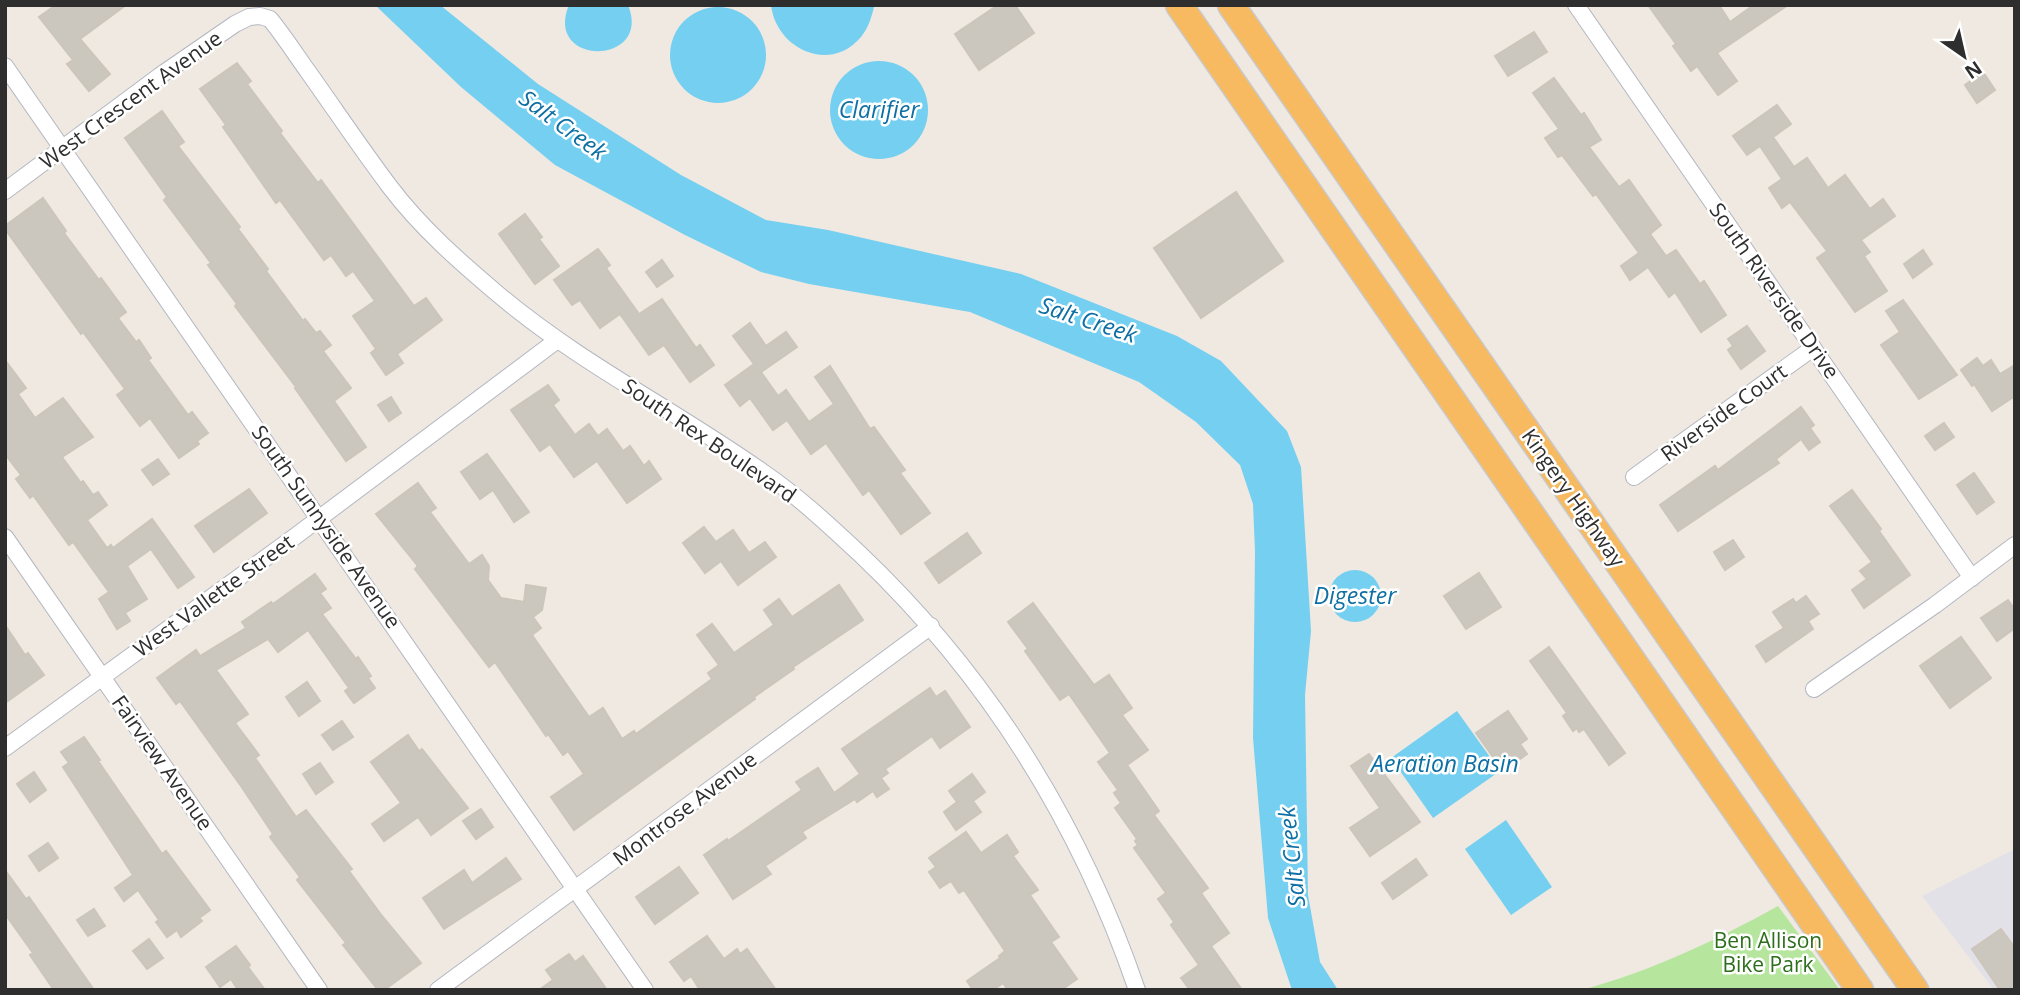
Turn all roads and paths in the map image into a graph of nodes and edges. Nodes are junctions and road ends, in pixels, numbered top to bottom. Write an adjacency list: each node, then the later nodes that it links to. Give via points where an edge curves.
1 (1179, 5): 24 (highway, Kingery Highway)
2 (1231, 5): 25 (highway, Kingery Highway)
3 (1576, 5): 9 (street, South Riverside Drive)
4 (260, 16): 6 (street, West Crescent Avenue, via 235,24); 8 (street, South Rex Boulevard, via 277,27 408,210)
5 (5, 66): 6 (street, South Sunnyside Avenue)
6 (63, 149): 7 (street, West Crescent Avenue); 11 (street, South Sunnyside Avenue)
7 (5, 191)
8 (556, 341): 11 (street, West Vallette Street); 15 (street, South Rex Boulevard, via 772,478 836,531)
9 (1813, 348): 10 (street, Riverside Court); 14 (street, South Riverside Drive)
10 (1634, 477)
11 (320, 518): 16 (street, West Vallette Street); 19 (street, South Sunnyside Avenue)
12 (5, 537): 16 (street, Fairview Avenue)
13 (2015, 545): 14 (street)
14 (1972, 578): 17 (street)
15 (931, 626): 19 (street, Montrose Avenue); 23 (street, South Rex Boulevard, via 1002,720 1055,804 1088,868)
16 (103, 677): 18 (street, West Vallette Street); 20 (street, Fairview Avenue)
17 (1814, 689)
18 (5, 748)
19 (575, 889): 21 (street, Montrose Avenue); 22 (street, South Sunnyside Avenue)
20 (319, 990)
21 (438, 990)
22 (645, 990)
23 (1136, 990)
24 (1860, 990)
25 (1915, 990)

